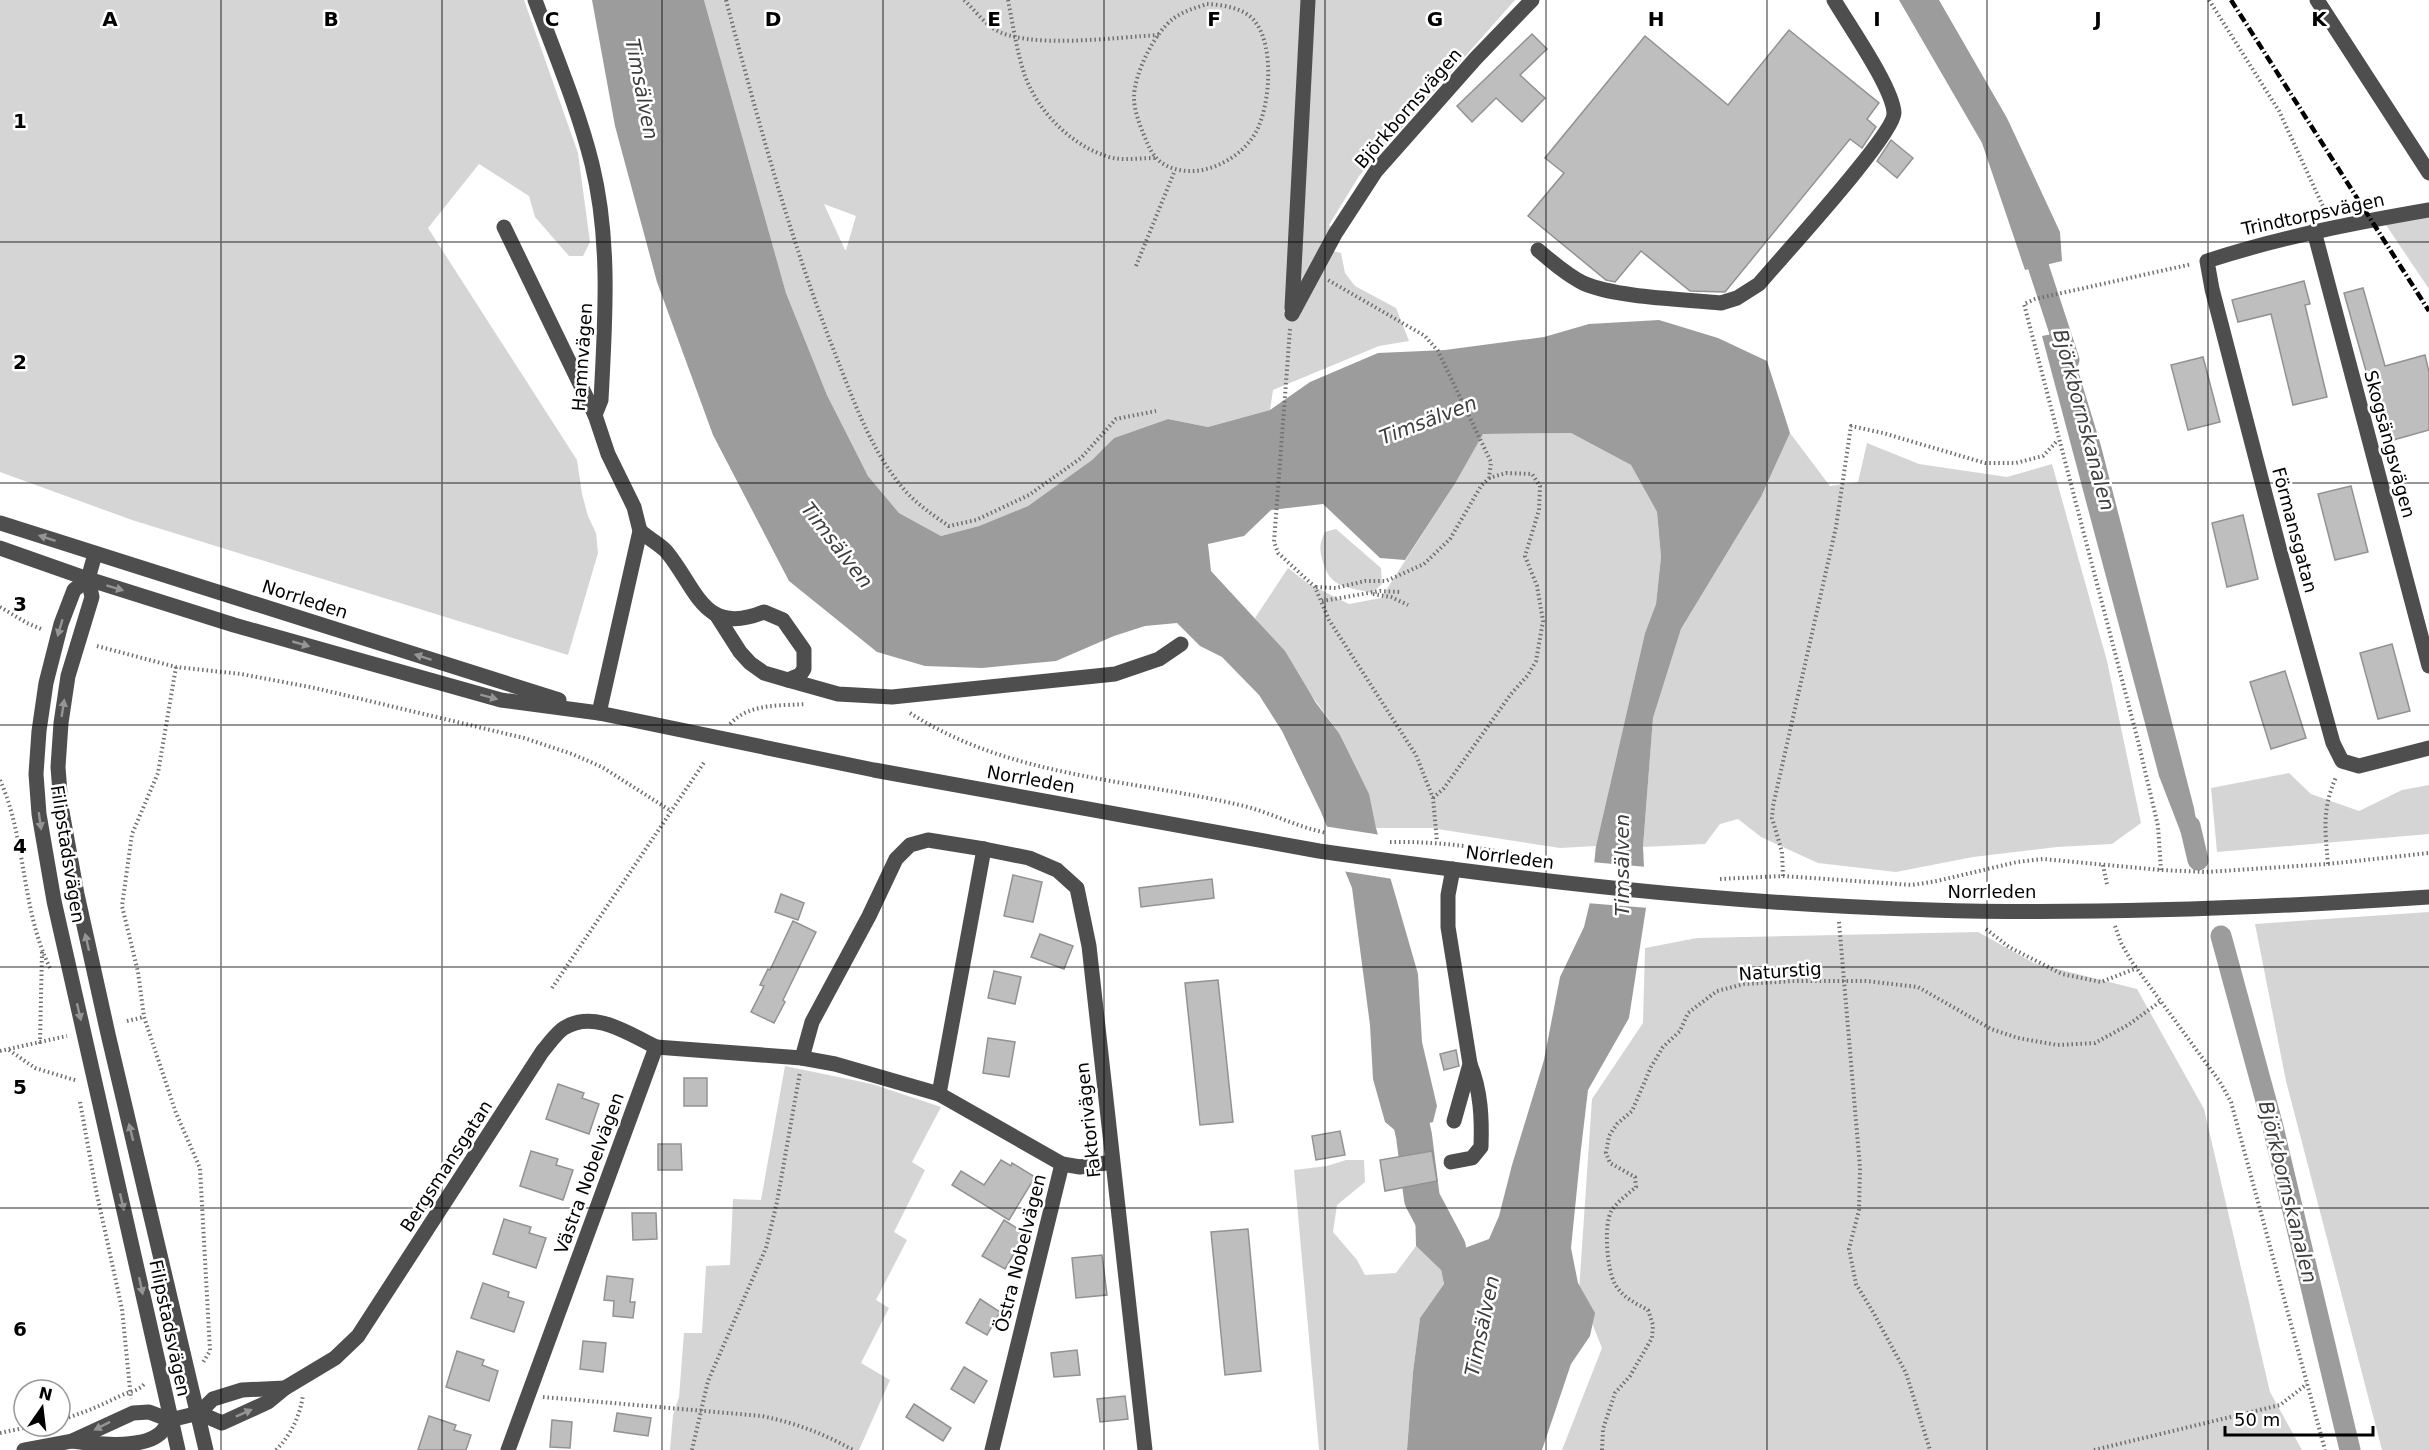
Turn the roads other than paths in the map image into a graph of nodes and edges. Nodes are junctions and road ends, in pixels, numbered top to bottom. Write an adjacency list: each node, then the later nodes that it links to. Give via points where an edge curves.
1 (535, 0): 12 (street, Hamnvägen, via 592,165 601,221 605,324 601,400)
2 (1308, 0): 3 (street, Björkbornsvägen, via 1292,314 1335,234 1376,171)
3 (1532, 0)
4 (1834, 0): 10 (street, via 1884,82 1894,113 1891,125 1759,284 1722,303 1611,291 1583,282)
5 (2317, 0): 6 (street)
6 (2429, 173)
7 (2429, 210): 9 (street, Trindtorpsvägen)
8 (504, 227): 12 (street)
9 (2314, 231): 11 (street, Trindtorpsvägen); 20 (street, Skogsängsvägen)
10 (1538, 250)
11 (2207, 261): 23 (street, Förmansgatan, via 2333,743 2342,761 2359,766)
12 (595, 415): 14 (street, Hamnvägen, via 608,454 634,507)
13 (0, 523): 16 (street, Norrleden, one-way to 13)
14 (640, 531): 18 (street, via 665,550 698,598); 22 (street, Hamnvägen)
15 (0, 548): 17 (street, Norrleden)
16 (95, 554): 17 (street); 22 (street, Norrleden, one-way to 16)
17 (88, 579): 22 (street, Norrleden, one-way to 22, via 234,625 501,700); 36 (street, Filipstadsvägen, one-way to 17, via 105,1022 61,806 61,723 68,676 92,597); 37 (street, Filipstadsvägen, one-way to 37, via 74,590 46,683 36,774 39,814 54,901)
18 (717, 616): 21 (street, via 750,663 764,673); 21 (street, via 744,620 764,612 783,620 804,651 804,669)
19 (1181, 644): 21 (street, via 1159,659 1115,674 892,697 838,694)
20 (2429, 666)
21 (788, 680)
22 (599, 713): 25 (street, Norrleden, via 874,770 1319,851)
23 (2429, 748)
24 (984, 849): 28 (street, via 928,840 910,844 896,859 813,1022); 30 (street); 32 (street, Faktorivägen, via 1038,862 1057,870 1077,888 1089,946)
25 (1453, 869): 26 (street, Norrleden, via 1671,894 1962,910 2203,909); 29 (street, via 1448,927)
26 (2429, 897)
27 (656, 1047): 28 (street); 35 (street, Bergsmansgatan, via 607,1023 584,1019 563,1028 542,1052 358,1336 335,1358); 42 (street, Västra Nobelvägen)
28 (802, 1058): 30 (street)
29 (1470, 1064): 31 (street); 33 (street, via 1482,1118 1481,1147 1472,1158)
30 (939, 1094): 34 (street, Östra Nobelvägen)
31 (1454, 1121)
32 (1112, 1162): 34 (street, via 1080,1167); 44 (street, Faktorivägen)
33 (1451, 1162)
34 (1062, 1164): 43 (street, Östra Nobelvägen)
35 (285, 1388): 36 (street, Bergsmansgatan, via 242,1390 213,1399); 36 (street, Bergsmansgatan, one-way to 35, via 222,1422 268,1402)
36 (199, 1413): 37 (street); 41 (street, Filipstadsvägen)
37 (170, 1420): 38 (street, one-way to 38, via 149,1412 133,1413); 38 (street, via 158,1436 138,1442 104,1446); 40 (street, Filipstadsvägen)
38 (72, 1441): 39 (street)
39 (24, 1450)
40 (178, 1450)
41 (206, 1450)
42 (508, 1450)
43 (992, 1450)
44 (1145, 1450)

